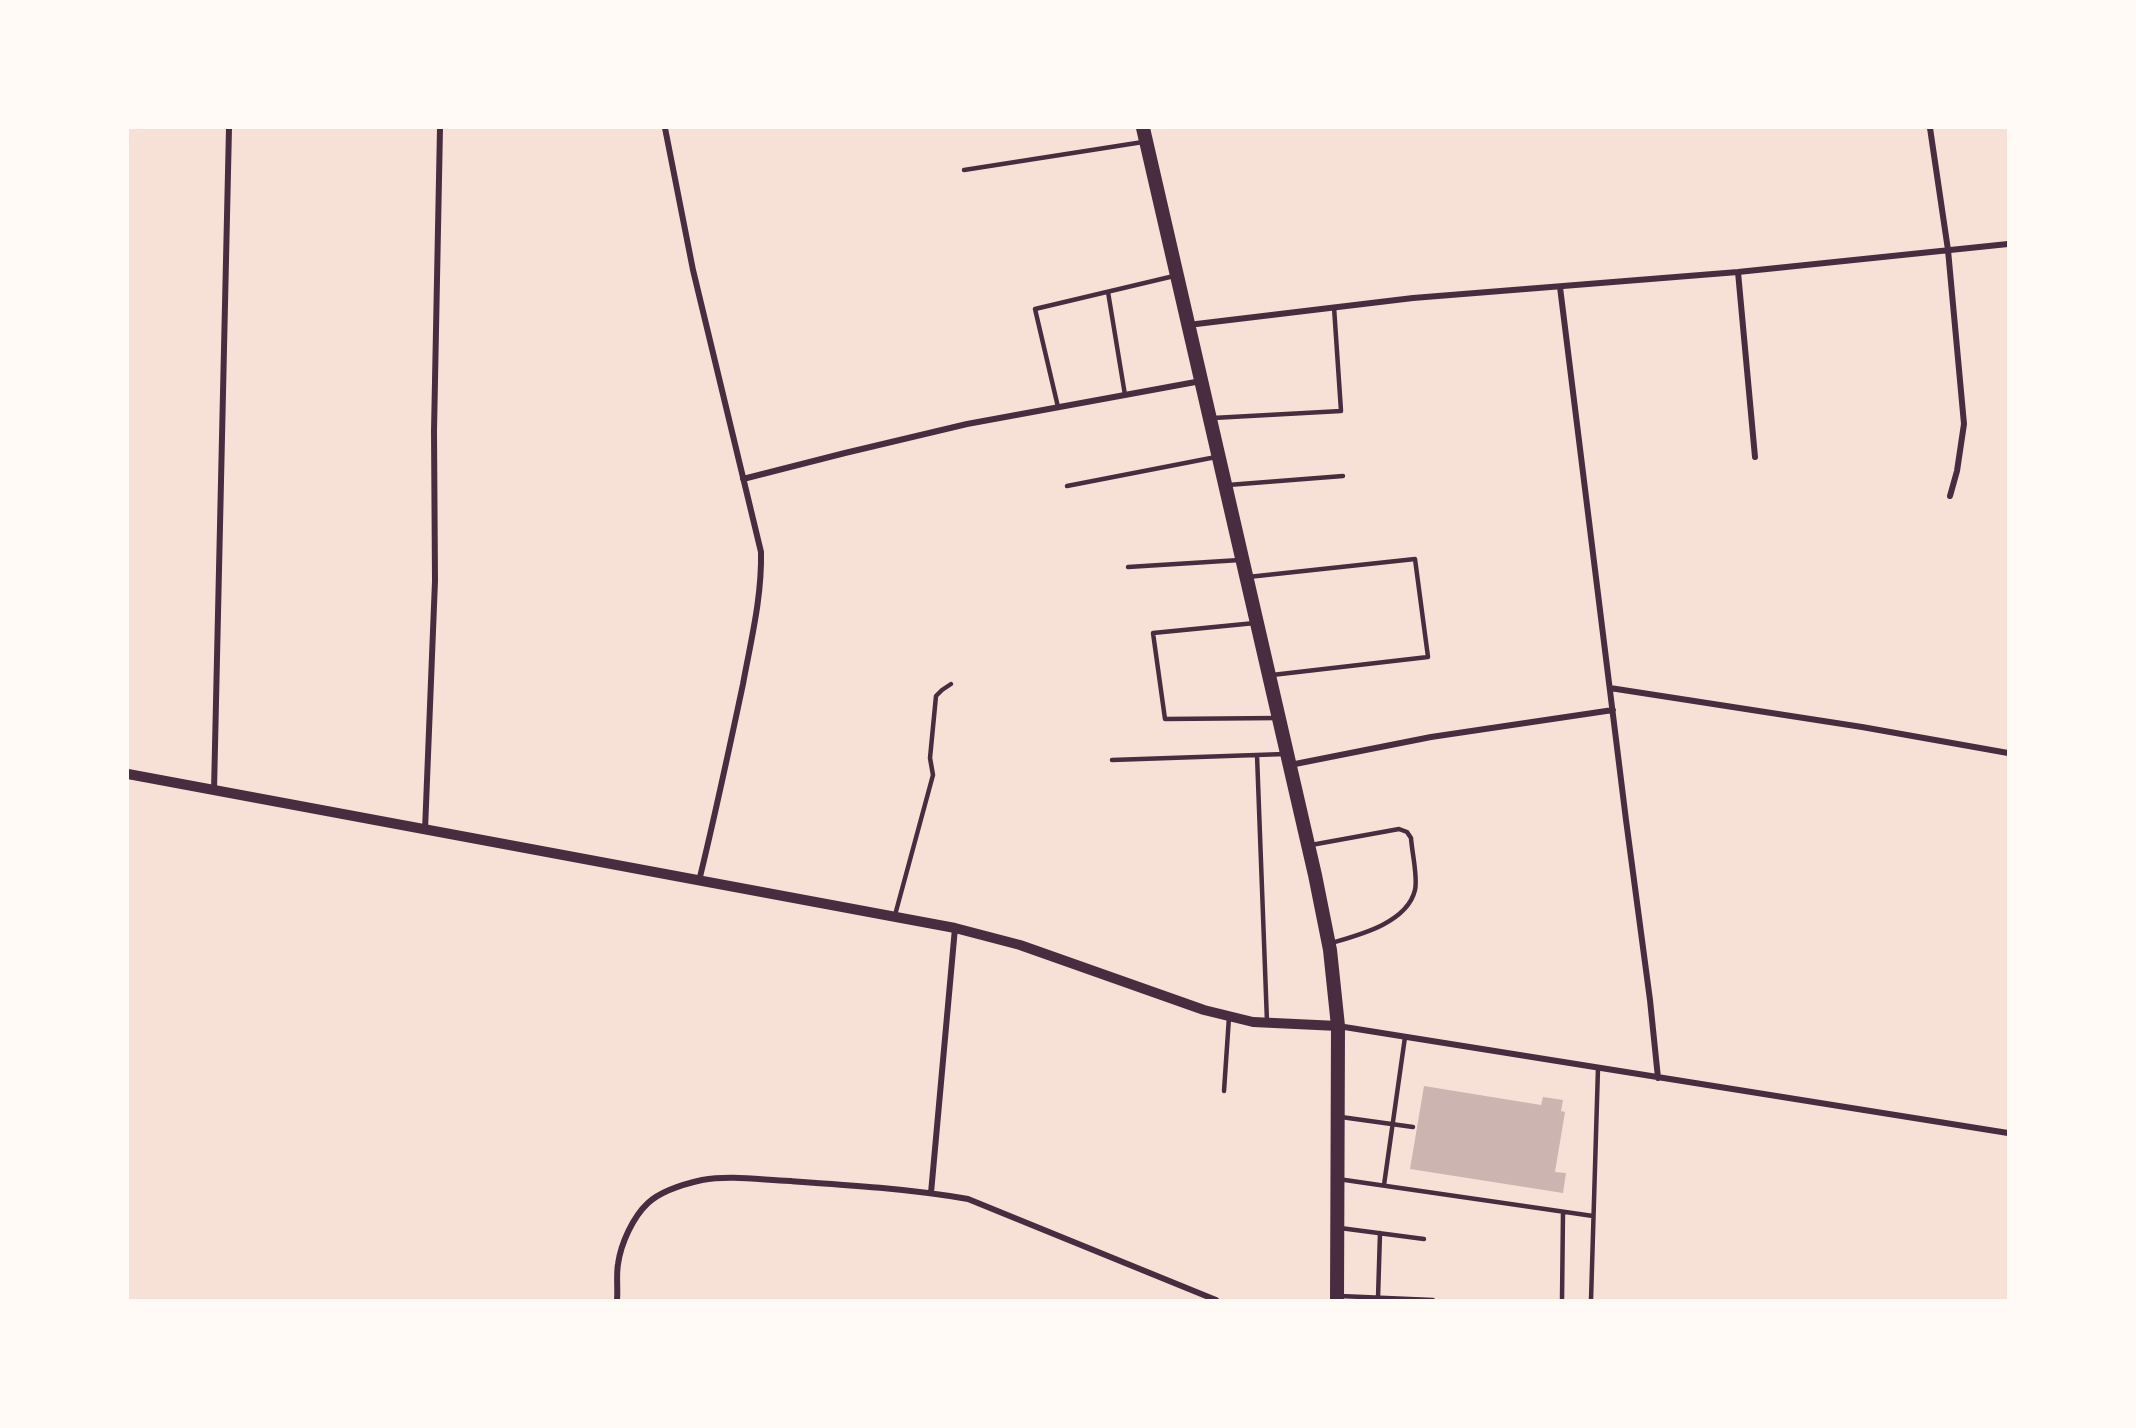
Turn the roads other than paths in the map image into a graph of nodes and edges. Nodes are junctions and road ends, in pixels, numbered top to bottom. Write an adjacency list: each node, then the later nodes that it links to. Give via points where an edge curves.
1 (228, 128): 40 (street)
2 (440, 128): 41 (street, via 435,581)
3 (665, 128): 22 (street, via 693,270)
4 (1929, 128): 8 (street)
5 (1144, 134): 6 (lane); 10 (main road)
6 (964, 170)
7 (2008, 244): 8 (street)
8 (1948, 250): 9 (street); 25 (street, via 1964,424)
9 (1738, 273): 11 (street); 20 (street)
10 (1177, 276): 12 (lane); 14 (main road)
11 (1560, 287): 13 (street); 32 (street)
12 (1108, 292): 16 (lane); 17 (lane, via 1035,309)
13 (1334, 307): 14 (street); 18 (lane, via 1341,411)
14 (1188, 325): 15 (main road)
15 (1201, 381): 16 (street); 18 (main road)
16 (1125, 395): 17 (street)
17 (1058, 407): 22 (street, via 967,424)
18 (1210, 419): 19 (main road)
19 (1219, 456): 23 (lane); 24 (main road)
20 (1755, 457)
21 (1343, 476): 24 (lane)
22 (743, 479): 43 (street, via 761,552 762,576 724,778)
23 (1067, 486)
24 (1226, 486): 26 (main road)
25 (1950, 496)
26 (1243, 560): 27 (lane); 28 (main road)
27 (1128, 567)
28 (1246, 577): 29 (main road); 30 (lane, via 1415,559 1428,657)
29 (1257, 623): 30 (main road); 34 (lane, via 1153,633 1165,719)
30 (1269, 675): 34 (main road)
31 (951, 684): 44 (lane, via 936,696 930,758 933,775)
32 (1610, 688): 33 (street); 35 (street)
33 (1613, 710): 38 (street); 52 (street)
34 (1279, 718): 38 (main road)
35 (2008, 753)
36 (1257, 755): 37 (lane); 38 (lane); 48 (lane)
37 (1112, 760)
38 (1289, 760): 42 (main road)
39 (128, 774): 40 (street)
40 (214, 790): 41 (street)
41 (425, 831): 43 (street)
42 (1309, 845): 46 (main road); 46 (lane, via 1399,829 1411,838 1415,888 1405,908 1364,933)
43 (699, 882): 44 (street)
44 (894, 918): 45 (street)
45 (955, 928): 47 (street, via 1020,945); 60 (street)
46 (1329, 944): 49 (main road)
47 (1229, 1017): 48 (street); 53 (lane)
48 (1267, 1024): 49 (street)
49 (1338, 1026): 50 (street); 54 (main road)
50 (1406, 1037): 51 (street); 55 (lane)
51 (1598, 1068): 52 (street); 62 (lane)
52 (1658, 1078): 57 (street)
53 (1224, 1091)
54 (1339, 1117): 55 (lane); 58 (main road)
55 (1392, 1124): 56 (lane); 59 (lane)
56 (1413, 1127)
57 (2008, 1133)
58 (1338, 1179): 59 (lane); 63 (main road)
59 (1384, 1185): 61 (lane)
60 (931, 1193): 68 (street, via 734,1178 680,1186 648,1203 630,1228 620,1253); 69 (street, via 968,1199)
61 (1563, 1212): 62 (lane); 71 (lane)
62 (1593, 1216): 72 (lane)
63 (1338, 1227): 64 (lane); 66 (main road)
64 (1380, 1233): 65 (lane); 67 (lane)
65 (1424, 1239)
66 (1337, 1298): 67 (lane)
67 (1378, 1298): 70 (lane)
68 (617, 1300)
69 (1216, 1300)
70 (1433, 1300)
71 (1562, 1300)
72 (1591, 1300)

